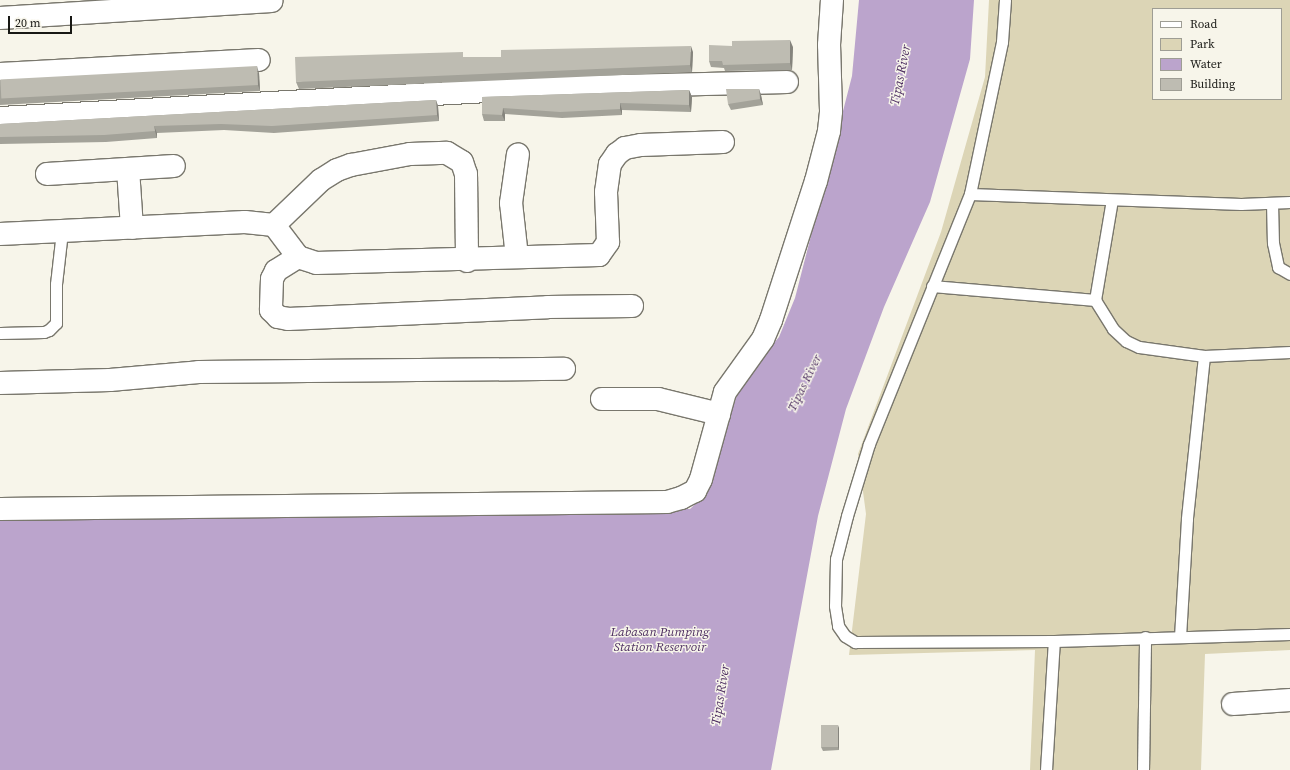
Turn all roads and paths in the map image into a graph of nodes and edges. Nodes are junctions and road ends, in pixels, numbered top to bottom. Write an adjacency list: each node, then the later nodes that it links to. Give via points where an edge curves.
1 (832, 0): 35 (street, via 829,46 831,111 829,131 816,181 763,340 725,392)
2 (1005, 0): 14 (lane, via 1002,42)
3 (271, 1): 4 (street)
4 (0, 18)
5 (259, 60): 6 (street)
6 (0, 74)
7 (787, 82): 8 (street, via 541,88)
8 (0, 118)
9 (723, 142): 23 (street, via 625,148 610,164 606,192 608,242 599,255)
10 (518, 154): 23 (street, via 511,203)
11 (174, 166): 12 (street)
12 (128, 169): 13 (street); 19 (street)
13 (47, 174)
14 (970, 194): 15 (lane); 26 (lane)
15 (1112, 200): 17 (lane); 27 (lane)
16 (1290, 202): 17 (lane)
17 (1272, 203): 25 (lane, via 1273,243 1278,267)
18 (274, 225): 19 (street, via 245,222); 22 (street); 24 (street, via 321,180 351,164 410,154 447,153 462,162 466,174)
19 (132, 228): 20 (street)
20 (62, 231): 21 (street); 29 (lane, via 56,284 56,323 44,332)
21 (0, 234)
22 (298, 257): 24 (street, via 316,263); 28 (street, via 276,271 272,279 271,310 278,317 288,319 548,307)
23 (517, 257): 24 (street)
24 (467, 261)
25 (1290, 274)
26 (932, 286): 27 (lane); 40 (lane, via 869,444 847,516 836,559 835,606 838,626 845,636 855,642)
27 (1095, 300): 31 (lane, via 1113,329 1126,341 1139,347)
28 (632, 306)
29 (0, 333)
30 (1290, 352): 31 (lane)
31 (1204, 356): 38 (lane, via 1187,519)
32 (564, 369): 33 (street, via 198,372 110,380)
33 (0, 383)
34 (602, 399): 35 (street, via 658,399)
35 (719, 414): 36 (street, via 701,479 695,491 667,502)
36 (0, 509)
37 (1290, 634): 38 (lane)
38 (1180, 636): 39 (lane)
39 (1145, 637): 40 (lane); 44 (lane)
40 (1054, 641): 43 (lane)
41 (1290, 700): 42 (street)
42 (1233, 704)
43 (1046, 770)
44 (1143, 770)

